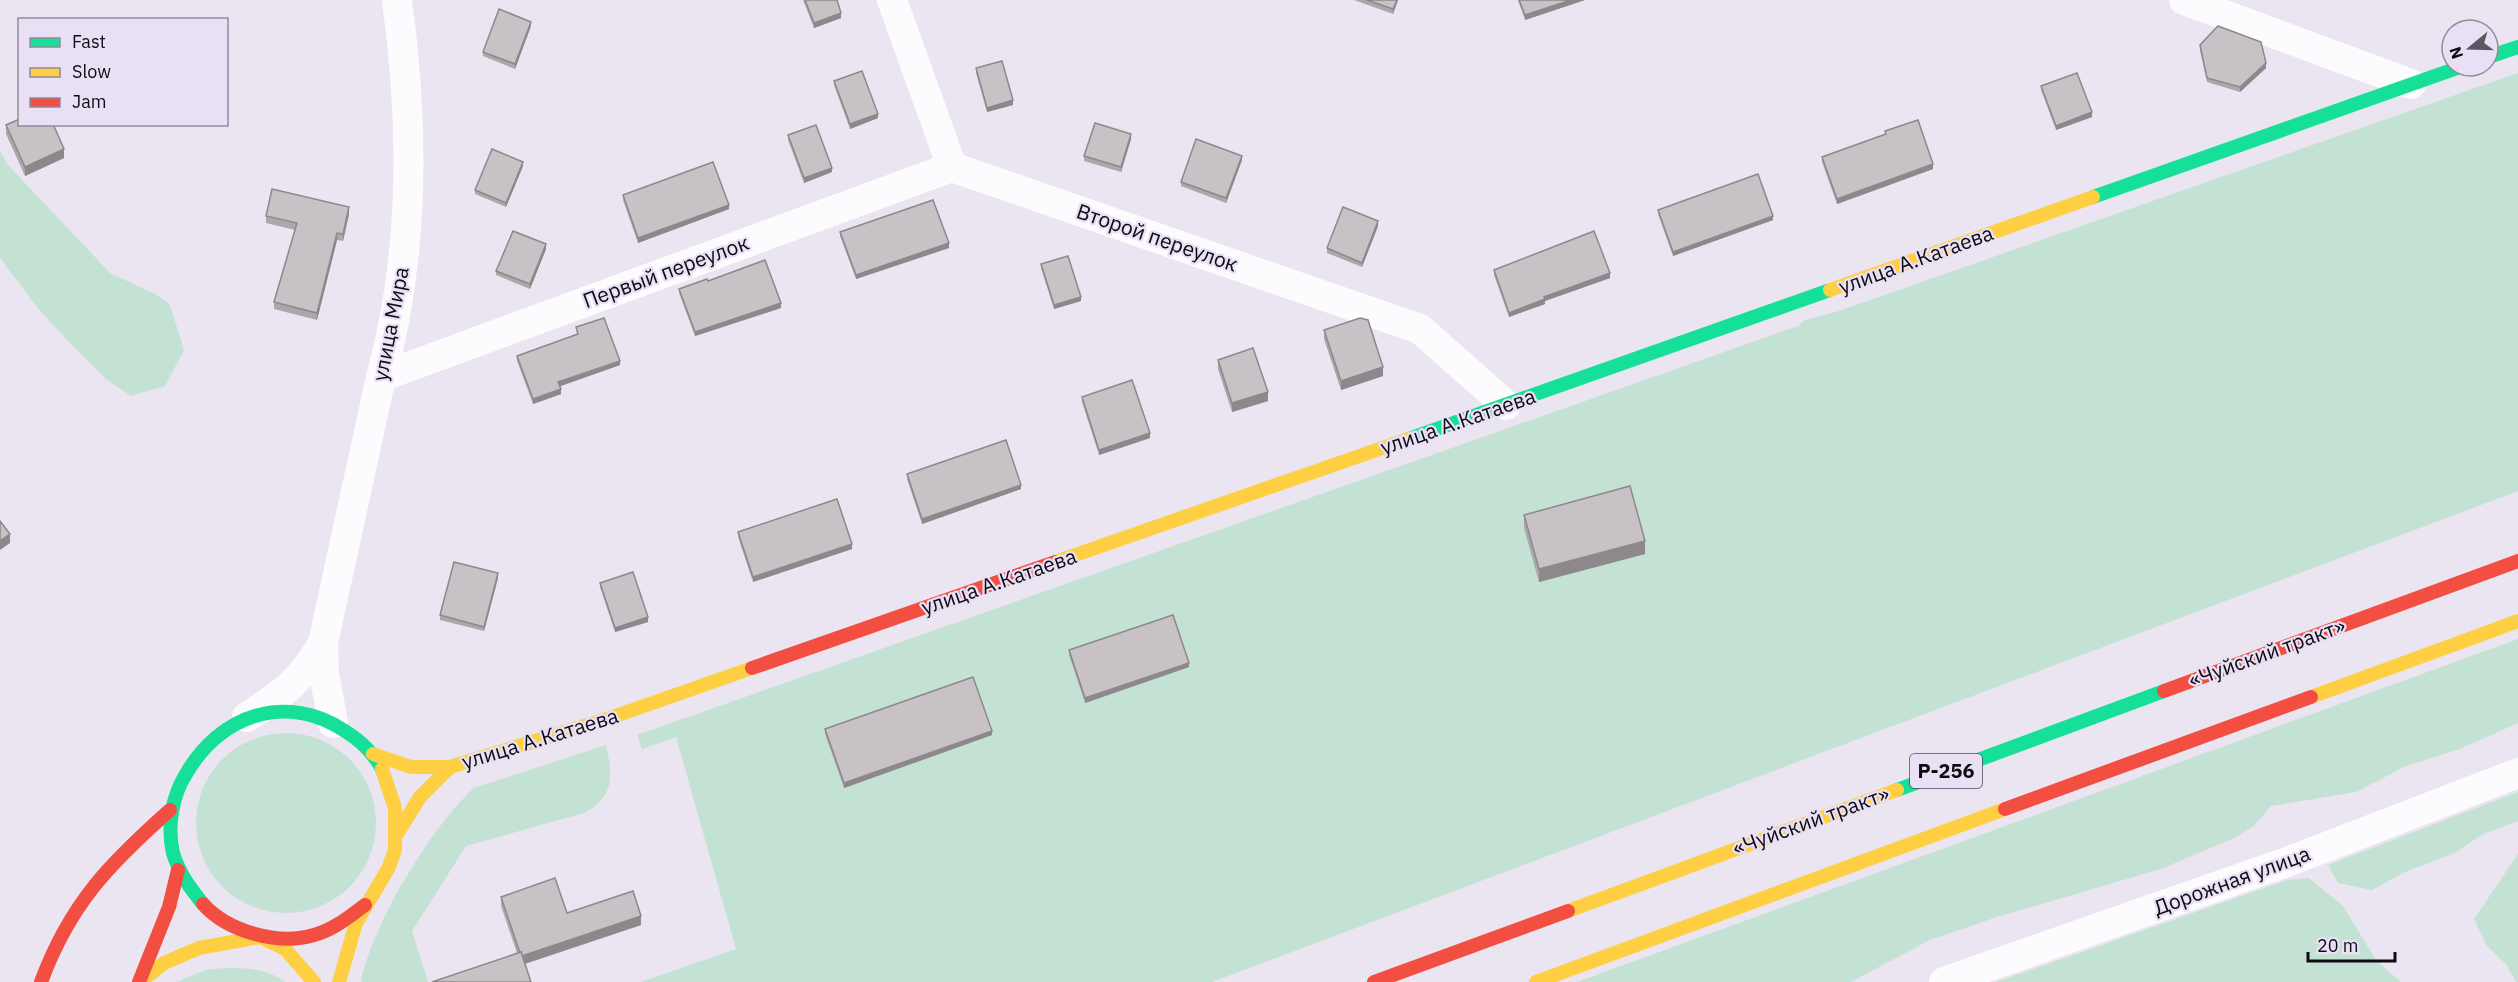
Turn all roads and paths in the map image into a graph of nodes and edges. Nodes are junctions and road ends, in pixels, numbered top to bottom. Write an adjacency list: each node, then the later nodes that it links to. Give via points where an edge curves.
1 (397, 0): 9 (street, улица Мира, via 409,166 407,224 393,333)
2 (892, 0): 8 (street)
3 (2184, 0): 7 (street)
4 (2518, 47): 5 (main road)
5 (2500, 53)
6 (2440, 74): 7 (main road, улица А.Катаева)
7 (2411, 84): 10 (main road, улица А.Катаева)
8 (952, 167): 9 (street, Первый переулок); 10 (street, Второй переулок, via 1420,329)
9 (381, 376): 13 (street, улица Мира)
10 (1506, 405): 17 (main road, улица А.Катаева, via 607,719)
11 (2518, 561): 28 (main road, «Чуйский тракт» / Р-256)
12 (2518, 621): 29 (main road, Р-256)
13 (323, 643): 14 (street, улица Мира, via 296,682); 15 (street, улица Мира)
14 (247, 717): 15 (main road, via 291,711); 19 (main road, via 209,738 182,773)
15 (333, 723): 16 (main road)
16 (373, 754): 17 (main road, via 407,767); 20 (main road, via 393,796)
17 (450, 767): 20 (main road, via 420,797)
18 (2518, 773): 30 (street, Дорожная улица, via 2287,862)
19 (170, 810): 21 (main road, via 171,848); 24 (main road, via 128,847 86,893 54,944)
20 (397, 834): 22 (main road, via 392,860)
21 (178, 870): 23 (main road, via 197,901 226,924); 25 (main road, via 169,907)
22 (365, 905): 23 (main road, via 337,926 304,938); 27 (main road, via 351,937)
23 (260, 937): 25 (main road, via 199,948 164,963); 26 (main road, via 285,949)
24 (41, 982)
25 (140, 982)
26 (314, 982)
27 (339, 982)
28 (1374, 982)
29 (1536, 982)
30 (1944, 982)

